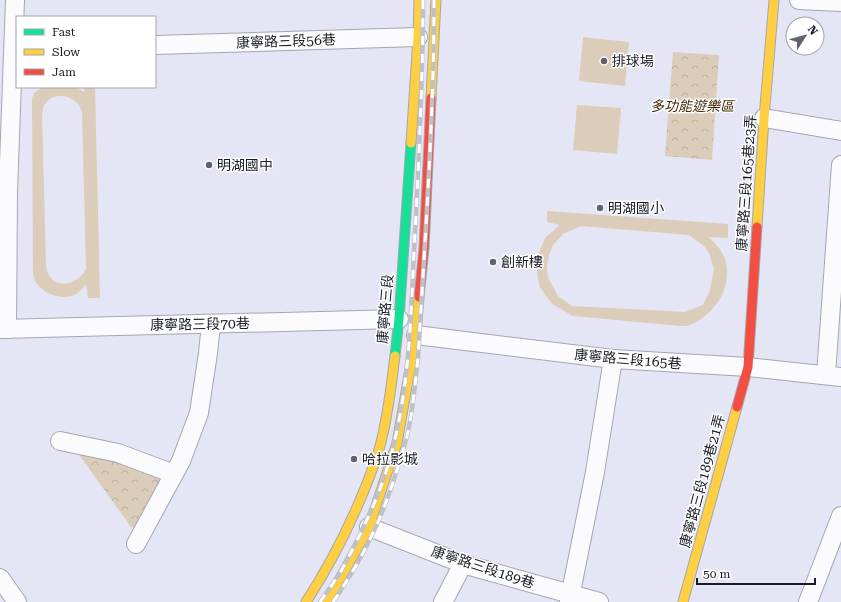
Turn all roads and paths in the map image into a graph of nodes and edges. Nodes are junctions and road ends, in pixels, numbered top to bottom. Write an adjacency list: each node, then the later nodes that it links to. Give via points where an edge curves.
1 (15, 0): 9 (street)
2 (419, 0): 7 (main road, 康寧路三段)
3 (436, 0): 17 (main road, via 424,248)
4 (774, 0): 10 (main road, 康寧路三段165巷23弄)
5 (799, 0): 6 (street)
6 (841, 2)
7 (418, 37): 8 (street, 康寧路三段56巷); 14 (main road, 康寧路三段)
8 (156, 45)
9 (15, 49): 13 (street)
10 (764, 118): 11 (street); 19 (main road, 康寧路三段165巷23弄)
11 (841, 131)
12 (841, 165): 20 (street)
13 (4, 190): 16 (street)
14 (399, 319): 15 (street, 康寧路三段70巷); 30 (main road, 康寧路三段, via 390,397 380,447 340,545)
15 (211, 324): 16 (street, 康寧路三段70巷); 22 (street, via 199,414)
16 (3, 329)
17 (416, 335): 18 (street, 康寧路三段165巷); 24 (main road, via 397,443)
18 (613, 359): 19 (street, 康寧路三段165巷); 28 (street, via 595,472)
19 (748, 368): 20 (street, 康寧路三段165巷); 34 (main road, 康寧路三段189巷21弄)
20 (834, 376)
21 (60, 441): 22 (street, via 118,453)
22 (174, 474): 25 (street)
23 (841, 516): 35 (street)
24 (369, 527): 26 (street, 康寧路三段189巷); 31 (main road)
25 (136, 544)
26 (463, 564): 28 (street, 康寧路三段189巷); 32 (street)
27 (0, 578): 29 (street)
28 (570, 598): 33 (street, 康寧路三段189巷)
29 (17, 602)
30 (306, 602)
31 (327, 602)
32 (442, 602)
33 (599, 602)
34 (683, 602)
35 (808, 602)

